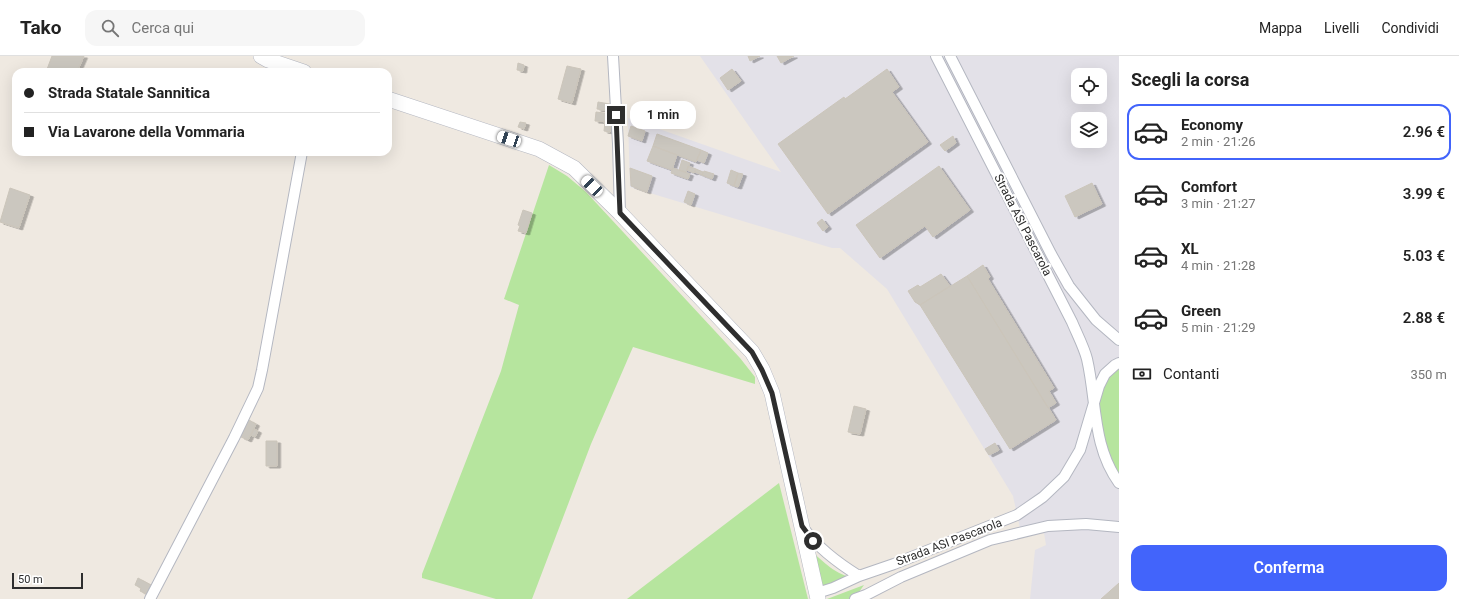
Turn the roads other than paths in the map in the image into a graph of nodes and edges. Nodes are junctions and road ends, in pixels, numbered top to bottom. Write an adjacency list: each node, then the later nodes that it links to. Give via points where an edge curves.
1 (261, 56): 5 (main road)
2 (613, 56): 8 (street)
3 (936, 56): 11 (street, Strada ASI Pascarola, via 1072,322 1087,358)
4 (950, 56): 9 (street, Strada ASI Pascarola, via 1069,286 1096,320)
5 (292, 68)
6 (392, 101): 8 (main road, via 539,149 574,168)
7 (301, 156): 18 (street, via 258,388)
8 (620, 213): 13 (main road, via 752,352 772,393)
9 (1119, 340)
10 (1119, 364): 11 (street, Strada ASI Pascarola, via 1105,374)
11 (1094, 400): 12 (street, Strada ASI Pascarola, via 1095,421 1102,449 1111,472); 15 (street, Strada ASI Pascarola, via 1080,450 1064,477 1043,497 1017,515)
12 (1119, 483)
13 (802, 526): 15 (street, via 825,552); 16 (main road)
14 (1119, 527): 17 (street, Strada ASI Pascarola, via 1086,524 1048,526 990,540 901,577)
15 (859, 576): 16 (street, Strada ASI Pascarola)
16 (818, 596)
17 (865, 597): 19 (street, Strada ASI Pascarola)
18 (150, 599)
19 (855, 599)

